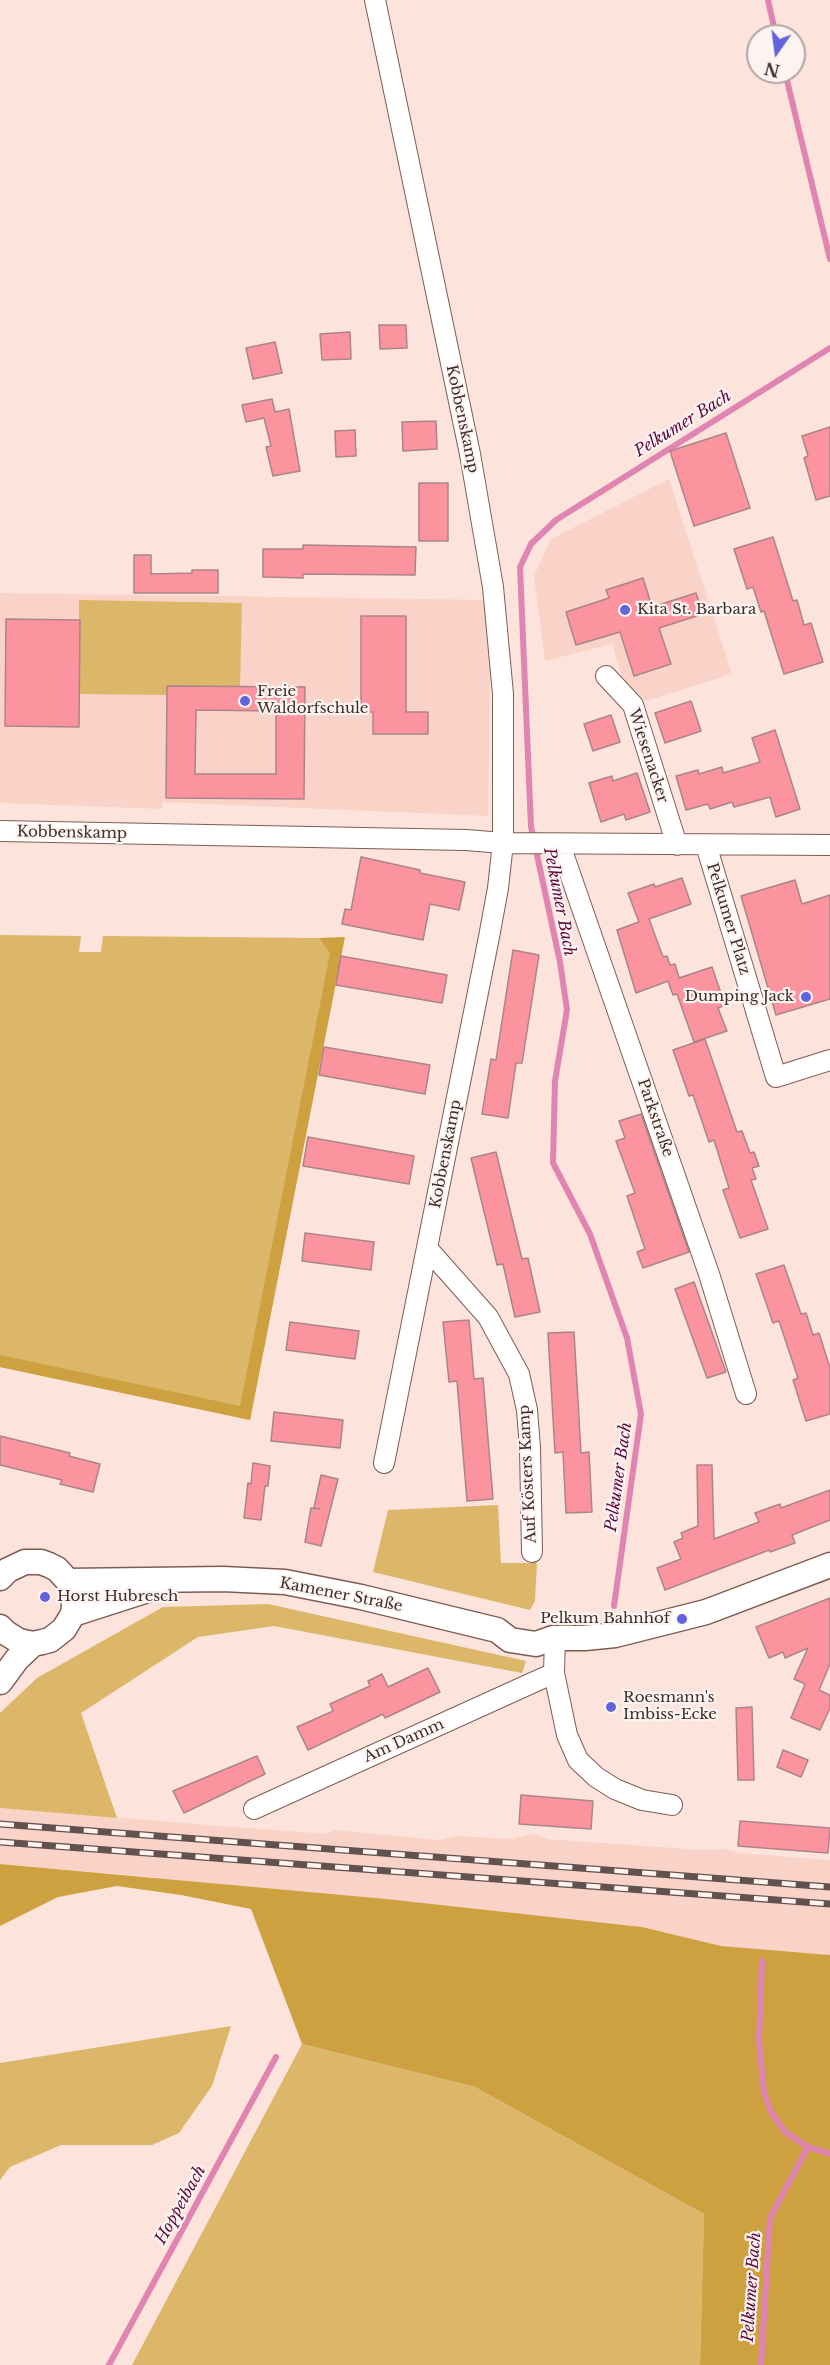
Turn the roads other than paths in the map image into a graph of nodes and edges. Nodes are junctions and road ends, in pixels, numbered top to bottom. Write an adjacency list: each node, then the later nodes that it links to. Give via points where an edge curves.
1 (375, 0): 4 (street, Kobbenskamp, via 470,454 493,587 503,694)
2 (606, 676): 6 (street, Wiesenacker, via 633,705)
3 (0, 831): 4 (street, Kobbenskamp)
4 (503, 843): 5 (street); 10 (street, Kobbenskamp, via 489,937)
5 (553, 844): 6 (street); 11 (street, Parkstraße, via 709,1274)
6 (676, 845): 7 (street)
7 (706, 845): 8 (street); 9 (street, Pelkumer Platz, via 776,1077)
8 (830, 845)
9 (830, 1060)
10 (427, 1248): 12 (street, Kobbenskamp); 13 (street, Auf Kösters Kamp, via 488,1317 519,1374 530,1448)
11 (746, 1394)
12 (384, 1463)
13 (532, 1552)
14 (830, 1565): 20 (main road, Kamener Straße, via 706,1612 607,1636)
15 (6, 1568): 17 (main road, via 41,1562 57,1569)
16 (182, 1580): 17 (main road, Kamener Straße); 18 (main road, Kamener Straße); 20 (main road, Kamener Straße, via 285,1582 497,1630 512,1626 538,1629)
17 (68, 1581): 18 (main road, via 74,1597)
18 (72, 1614): 21 (main road, via 58,1635)
19 (0, 1629): 21 (main road, via 19,1641)
20 (554, 1638): 22 (street)
21 (33, 1644): 23 (main road)
22 (554, 1672): 24 (street, via 567,1736 578,1760 615,1789 642,1800); 25 (street, Am Damm)
23 (0, 1682)
24 (672, 1805)
25 (254, 1809)

